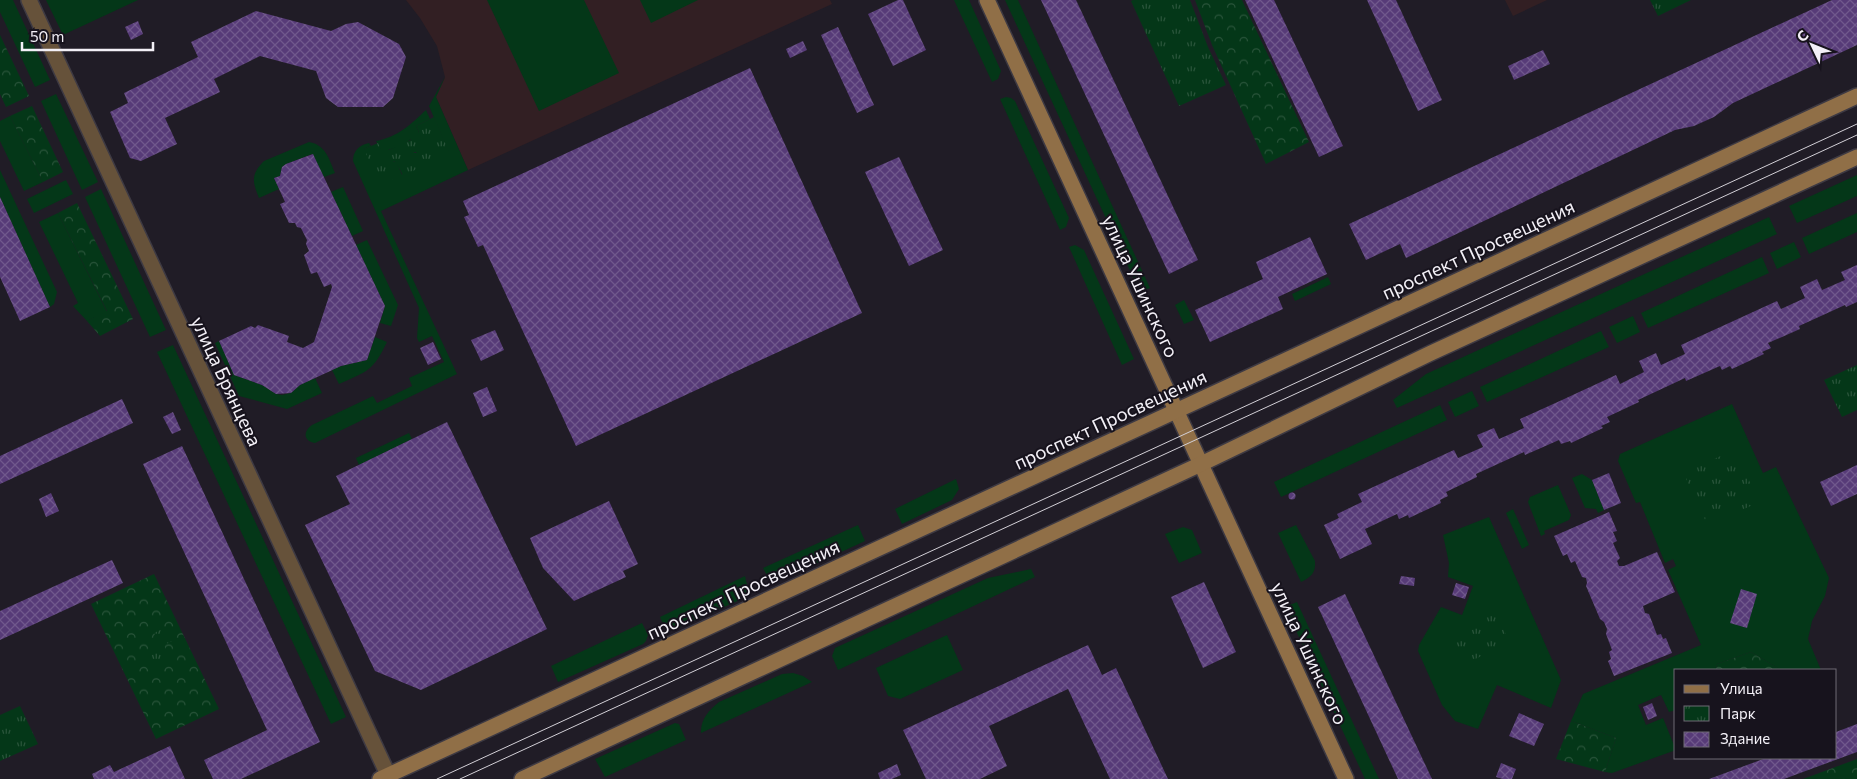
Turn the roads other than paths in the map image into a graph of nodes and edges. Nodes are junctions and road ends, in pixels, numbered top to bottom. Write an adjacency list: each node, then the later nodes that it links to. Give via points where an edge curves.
1 (29, 0): 7 (street, улица Брянцева)
2 (986, 0): 5 (main road, улица Ушинского)
3 (1857, 96): 5 (main road, проспект Просвещения)
4 (1857, 157): 6 (main road, via 1431,353)
5 (1176, 411): 6 (main road, улица Ушинского); 7 (main road, проспект Просвещения)
6 (1201, 464): 8 (main road); 9 (main road, улица Ушинского)
7 (386, 778)
8 (522, 779)
9 (1346, 779)

